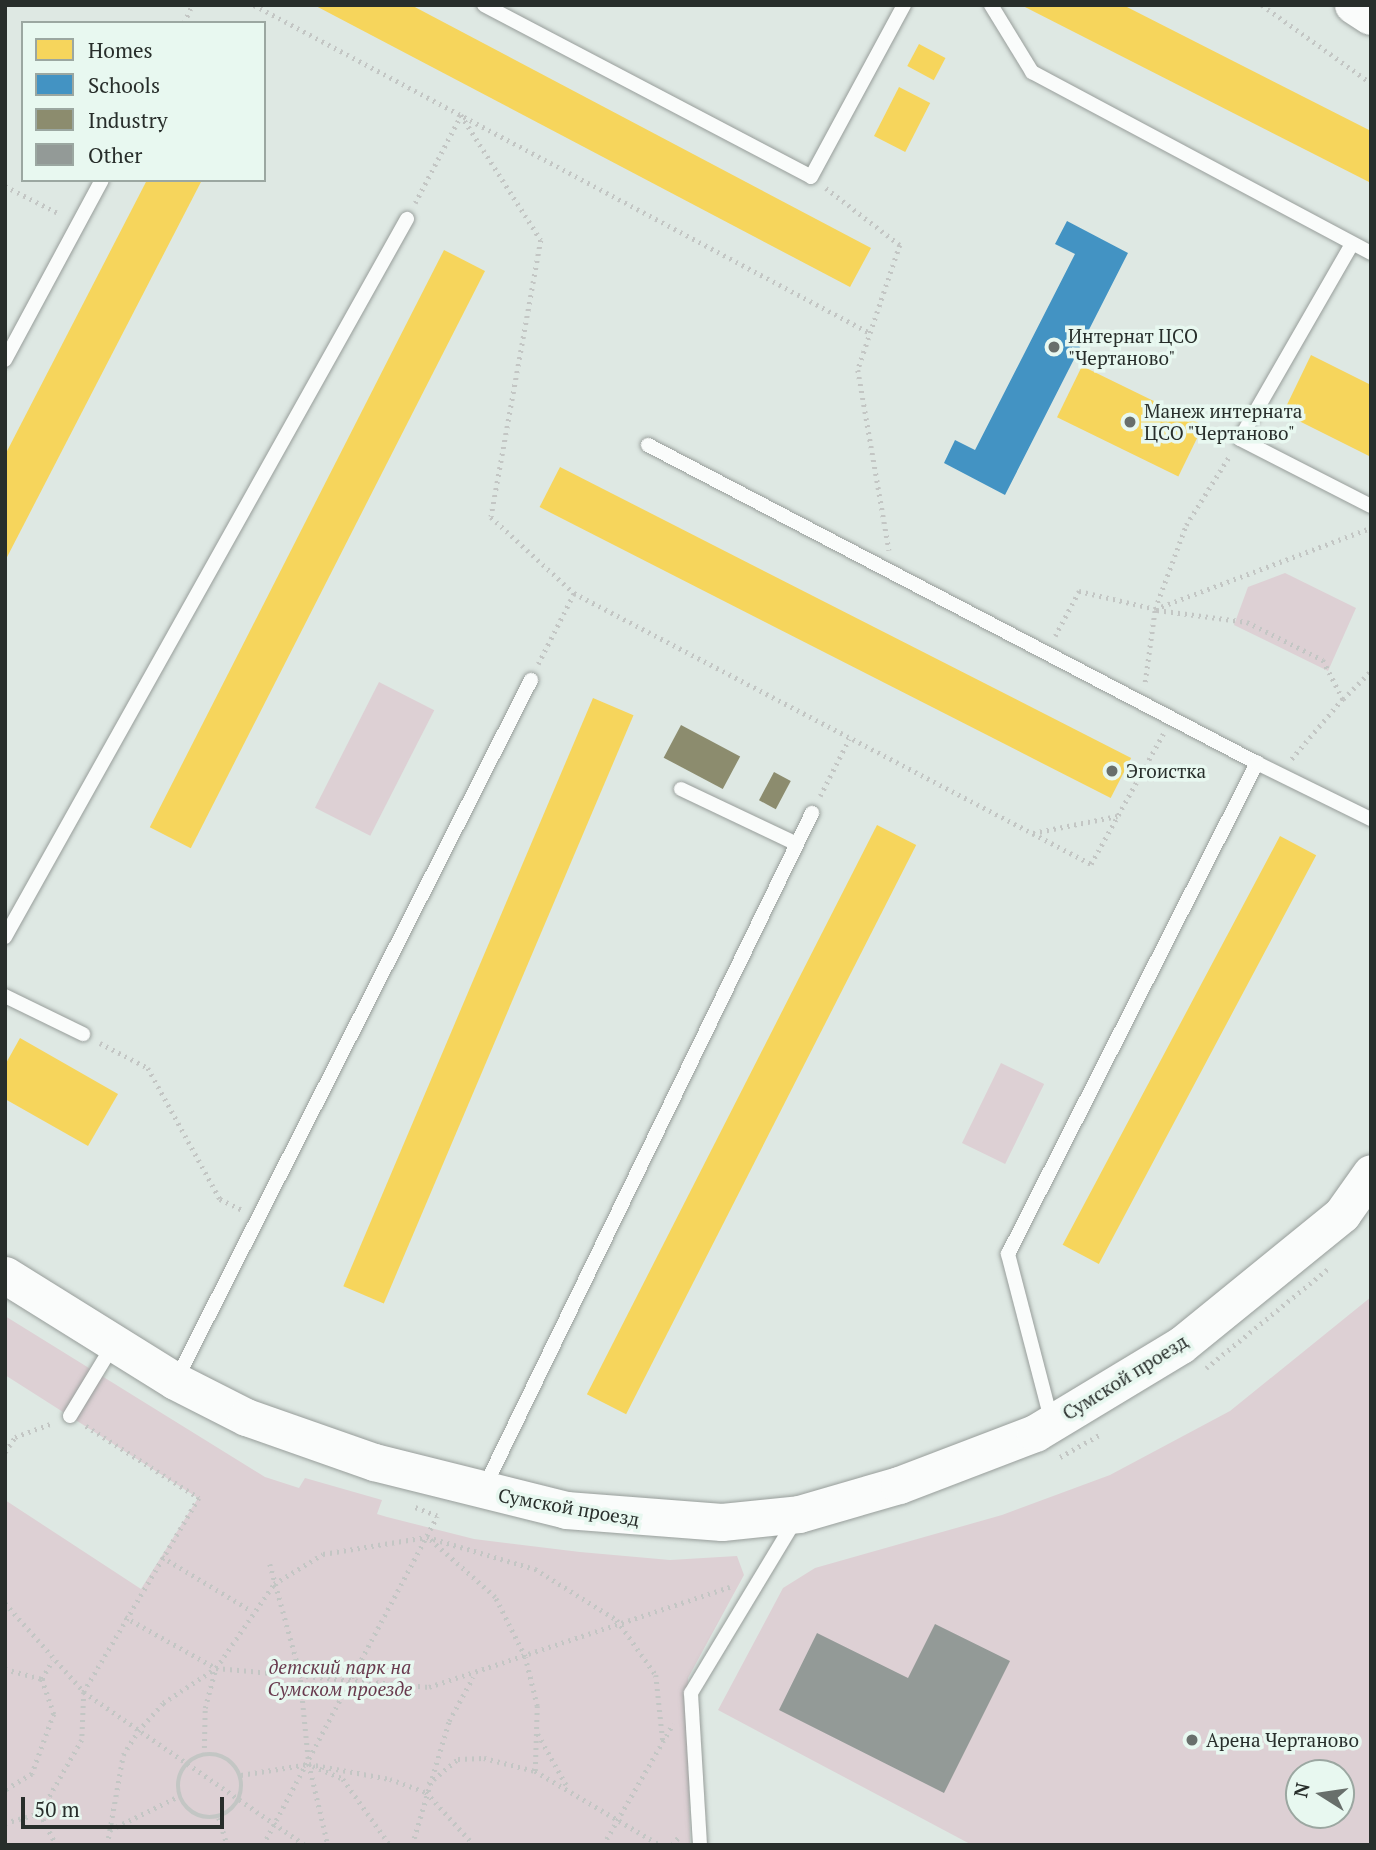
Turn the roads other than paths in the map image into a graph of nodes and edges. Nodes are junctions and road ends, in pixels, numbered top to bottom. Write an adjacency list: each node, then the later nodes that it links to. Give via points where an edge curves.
1 (484, 5): 2 (lane, via 811,177)
2 (904, 5)
3 (991, 5): 8 (lane, via 1032,72)
4 (1354, 5): 5 (main road)
5 (1371, 16)
6 (101, 182): 10 (lane)
7 (407, 219): 19 (lane)
8 (1352, 244): 9 (lane); 12 (lane, via 1240,439)
9 (1371, 253)
10 (5, 360)
11 (648, 445): 14 (lane)
12 (1371, 506)
13 (531, 680): 25 (lane)
14 (1256, 762): 17 (lane); 27 (lane, via 1008,1254)
15 (681, 789): 18 (lane)
16 (812, 813): 18 (lane)
17 (1371, 819)
18 (797, 844): 28 (lane)
19 (5, 936)
20 (5, 996): 21 (lane)
21 (83, 1034)
22 (1371, 1173): 27 (street, Сумской проезд, via 1342,1214 1181,1345)
23 (5, 1275): 24 (street, Сумской проезд)
24 (113, 1345): 25 (street, Сумской проезд); 26 (lane)
25 (176, 1381): 28 (street, Сумской проезд, via 246,1417)
26 (70, 1416)
27 (1052, 1423): 29 (street, Сумской проезд, via 989,1454)
28 (482, 1491): 29 (street, Сумской проезд, via 638,1520)
29 (799, 1514): 30 (lane, via 691,1693)
30 (700, 1845)

